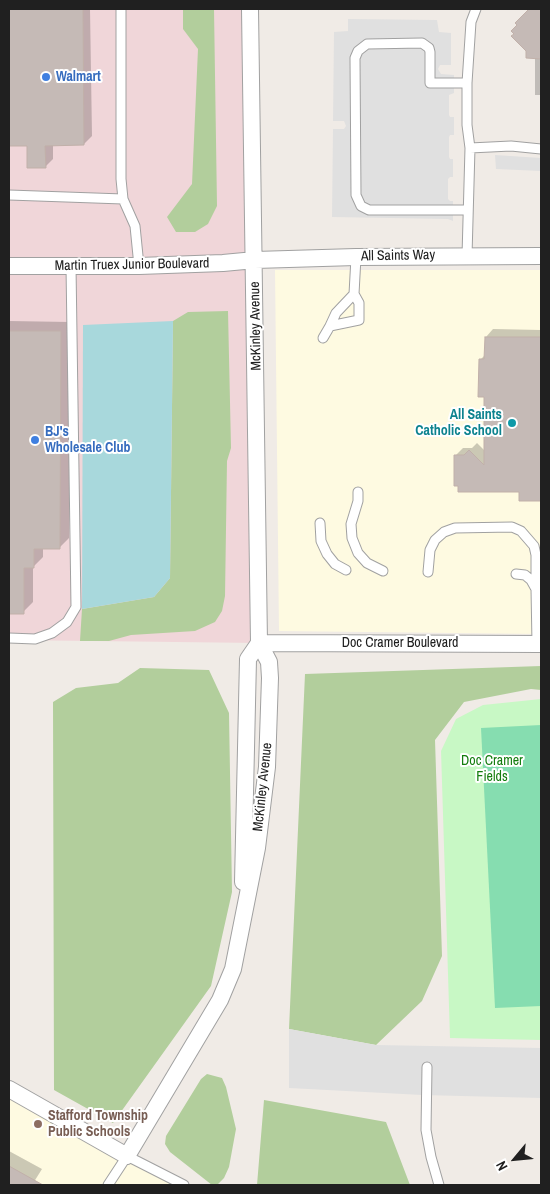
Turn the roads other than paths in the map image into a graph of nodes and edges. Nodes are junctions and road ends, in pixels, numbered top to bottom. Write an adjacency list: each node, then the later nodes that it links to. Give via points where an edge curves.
1 (121, 9): 8 (lane)
2 (250, 9): 13 (street, McKinley Avenue)
3 (476, 9): 4 (lane, via 471,22)
4 (467, 83): 5 (lane); 9 (lane, via 430,83 430,52 422,43 367,44 358,50 355,58 356,195 361,206 369,210)
5 (470, 148): 6 (lane); 9 (lane)
6 (541, 148)
7 (9, 195): 8 (lane)
8 (123, 199): 16 (lane, via 135,226)
9 (468, 210): 10 (lane)
10 (467, 256): 11 (street, All Saints Way); 12 (street, All Saints Way)
11 (541, 256)
12 (356, 257): 13 (street, All Saints Way); 17 (lane)
13 (255, 260): 16 (street, Martin Truex Junior Boulevard); 28 (street, McKinley Avenue)
14 (9, 266): 15 (street, Martin Truex Junior Boulevard)
15 (71, 266): 16 (street, Martin Truex Junior Boulevard); 27 (lane, via 76,606 67,622 52,633 35,639)
16 (139, 266)
17 (354, 294): 18 (lane, via 336,313); 18 (lane, via 359,303 359,320)
18 (330, 326): 19 (lane)
19 (323, 338)
20 (358, 492): 23 (lane, via 351,524 352,538 358,553 367,563)
21 (320, 523): 22 (lane, via 321,541 327,554)
22 (346, 570)
23 (383, 571)
24 (428, 572): 26 (lane, via 430,550 444,532 455,528 512,527 521,531 534,546)
25 (516, 574): 26 (lane, via 525,575)
26 (536, 589): 29 (lane)
27 (9, 638)
28 (259, 643): 29 (street, Doc Cramer Boulevard); 30 (street, McKinley Avenue, via 248,659); 30 (street, McKinley Avenue, via 270,662 267,767 257,848)
29 (539, 644)
30 (241, 933): 33 (street, McKinley Avenue, via 233,969 220,1000)
31 (427, 1067): 36 (lane, via 426,1130)
32 (9, 1089): 33 (street)
33 (127, 1156): 34 (lane); 35 (lane)
34 (108, 1185)
35 (184, 1185)
36 (439, 1185)

